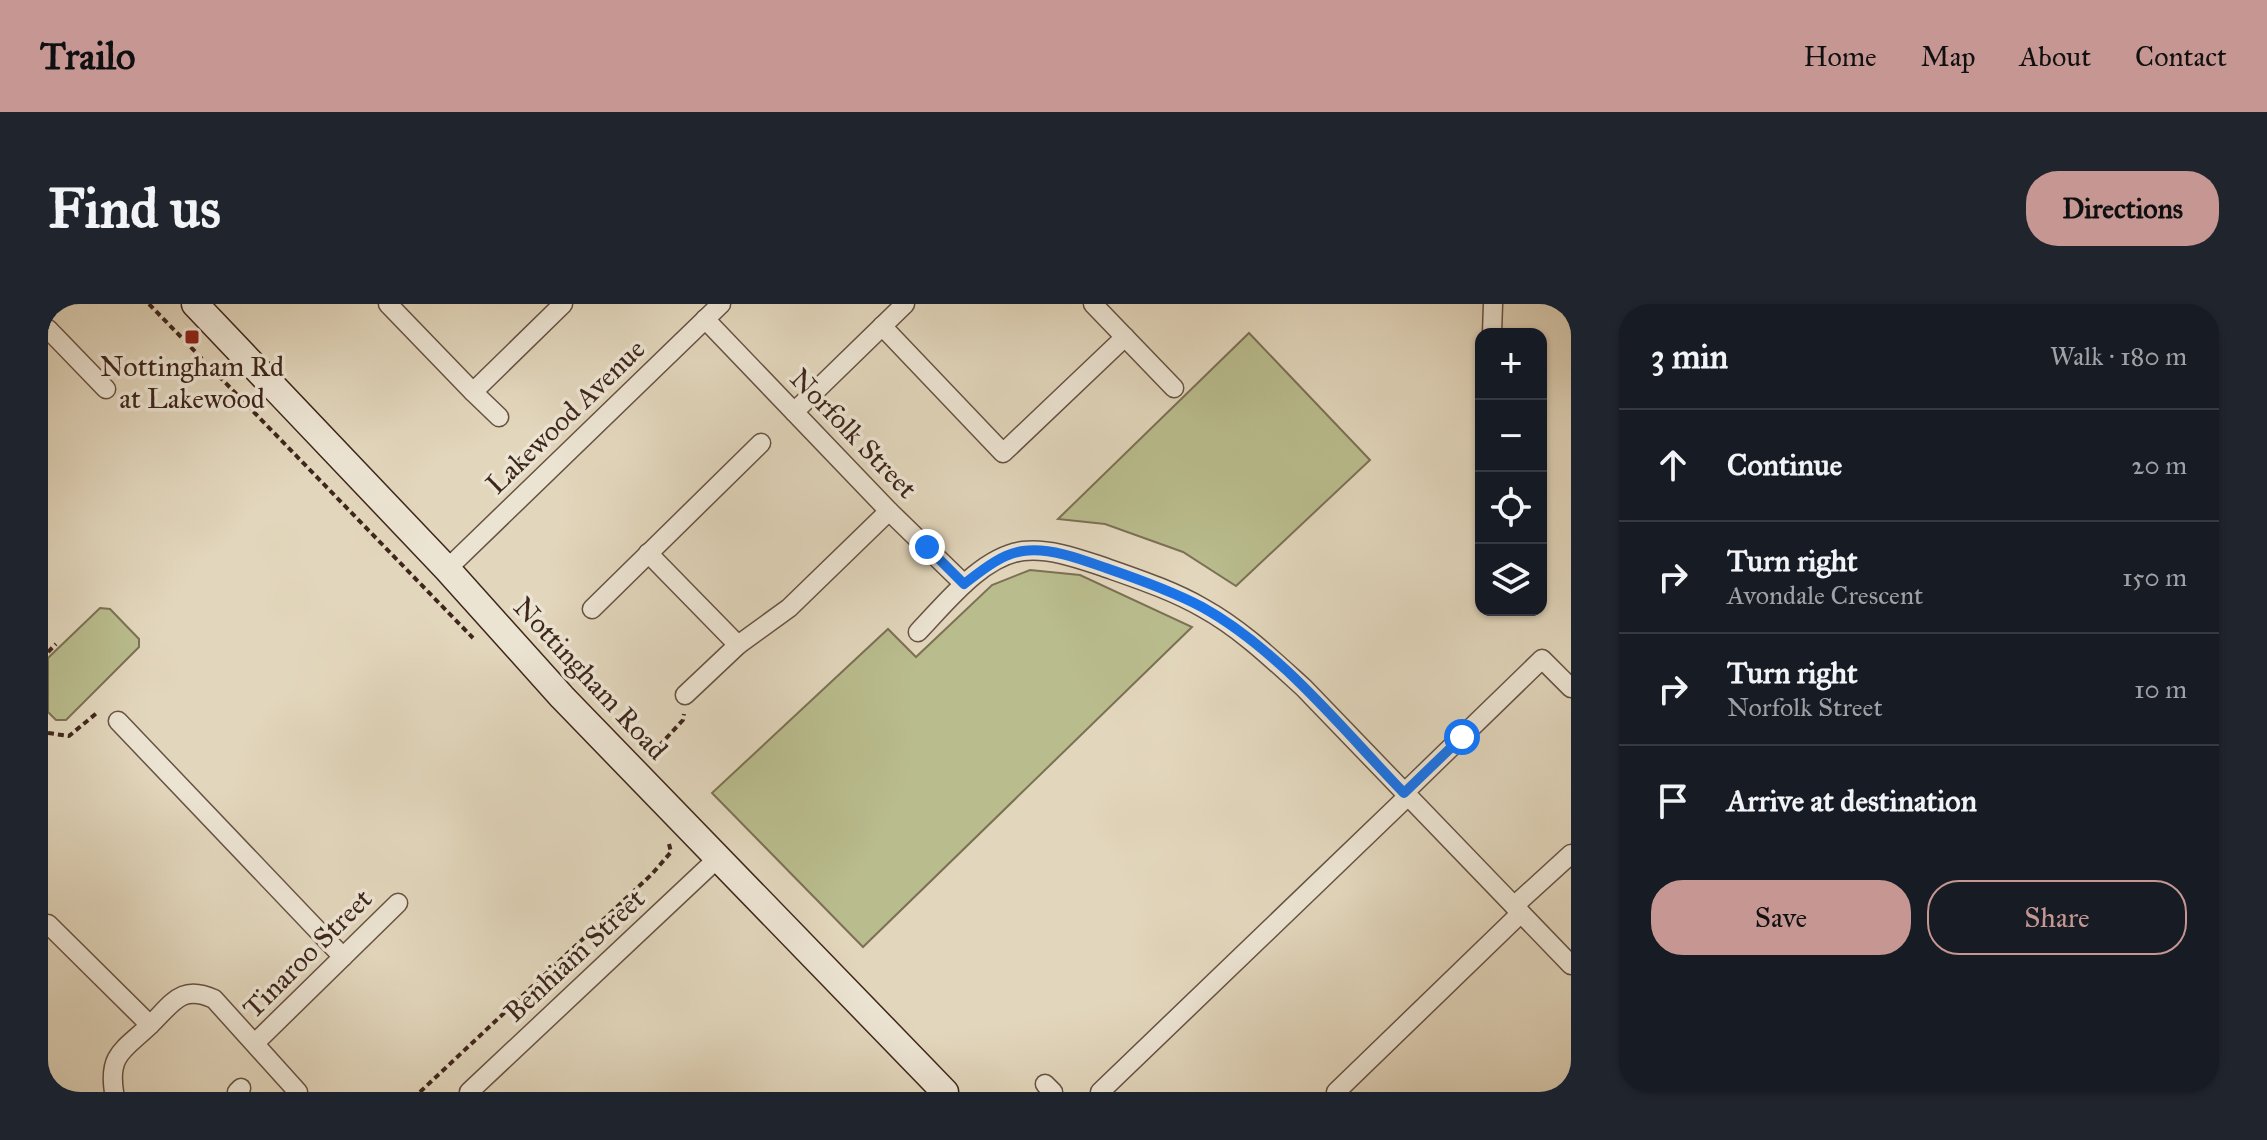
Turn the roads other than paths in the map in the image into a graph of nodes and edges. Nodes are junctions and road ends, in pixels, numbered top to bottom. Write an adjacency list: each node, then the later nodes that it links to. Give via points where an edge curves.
1 (195, 304): 21 (street, Nottingham Road)
2 (388, 304): 15 (street)
3 (563, 304): 15 (street)
4 (721, 304): 8 (street, Lakewood Avenue)
5 (905, 304): 9 (street)
6 (1093, 304): 12 (street)
7 (1493, 304): 10 (street)
8 (705, 319): 16 (street, Norfolk Street); 21 (street, Lakewood Avenue)
9 (882, 326): 12 (street, via 1003,453); 16 (street)
10 (1492, 328)
11 (48, 329): 14 (street)
12 (1125, 337): 13 (street)
13 (1174, 388)
14 (106, 389)
15 (473, 392): 17 (street)
16 (794, 412): 19 (street, Norfolk Street)
17 (499, 417)
18 (761, 443): 20 (street)
19 (889, 511): 22 (street, Norfolk Street); 25 (street, via 789,608)
20 (648, 553): 23 (street); 25 (street)
21 (447, 569): 31 (street, Nottingham Road)
22 (964, 584): 24 (street); 29 (street, via 991,564 1022,551 1066,554 1203,608 1261,648)
23 (592, 609)
24 (918, 632)
25 (738, 645): 27 (street)
26 (1571, 688): 29 (street, via 1542,659)
27 (685, 695)
28 (118, 721): 35 (street)
29 (1406, 795): 33 (street); 43 (street)
30 (1571, 854): 33 (street)
31 (718, 858): 41 (street, Benhiam Street); 42 (street, Nottingham Road)
32 (398, 903): 35 (street, Tinaroo Street)
33 (1517, 909): 36 (street); 44 (street)
34 (48, 924): 37 (street)
35 (343, 957): 38 (street, Tinaroo Street)
36 (1571, 965)
37 (150, 1025): 38 (street, via 184,993 199,992 214,999); 39 (street, via 115,1059)
38 (255, 1043): 40 (street)
39 (113, 1092)
40 (298, 1092)
41 (469, 1092)
42 (945, 1092)
43 (1100, 1092)
44 (1336, 1092)

